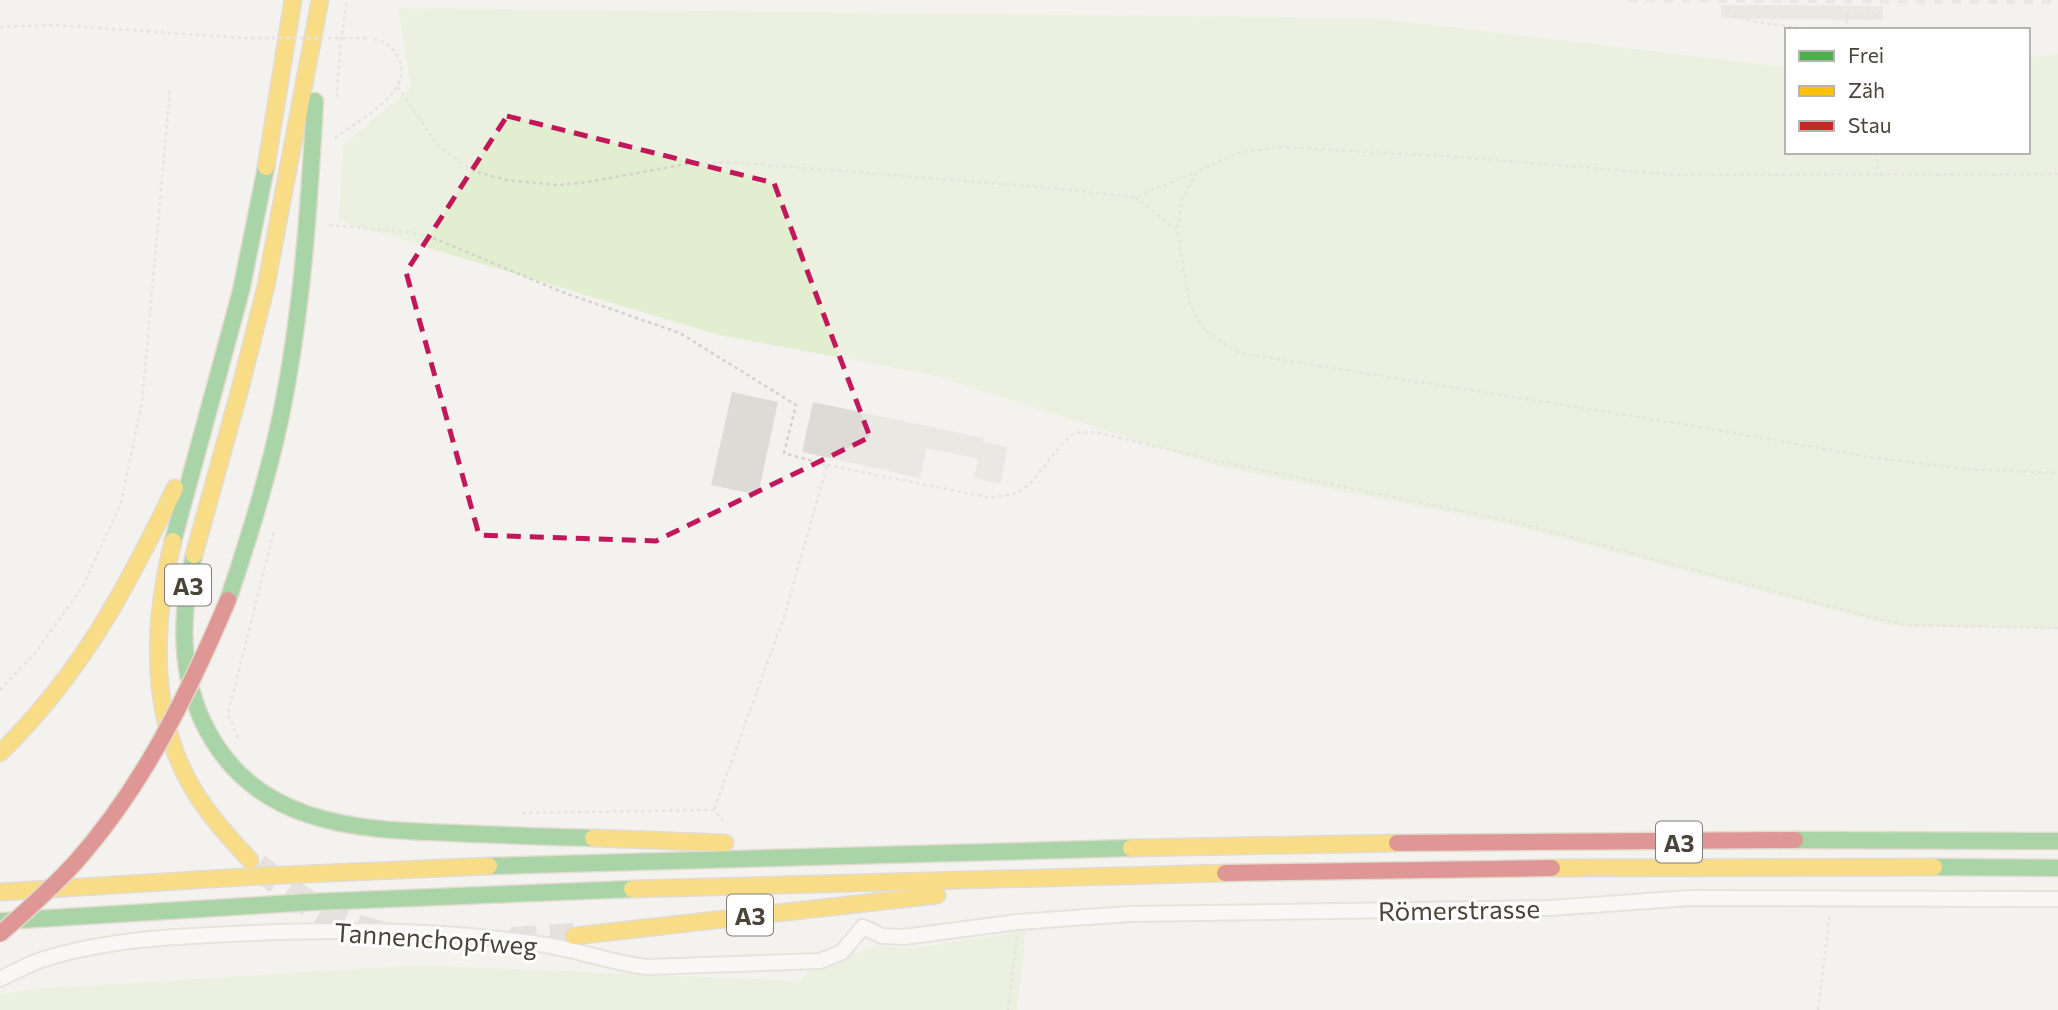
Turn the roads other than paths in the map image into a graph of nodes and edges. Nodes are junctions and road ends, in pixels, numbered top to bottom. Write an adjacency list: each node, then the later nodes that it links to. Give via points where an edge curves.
1 (285, 0): 4 (highway)
2 (293, 0): 4 (highway, A3)
3 (320, 0): 8 (highway, A3, via 273,257 187,590 183,640 188,684 202,724 220,754 270,798 309,816 349,826); 16 (highway, A3, bridge, via 311,180 293,335 270,461 228,600 179,709 134,785 78,859)
4 (284, 52): 5 (highway, A3, via 253,239)
5 (199, 439): 6 (highway, A3, via 103,627 48,703); 9 (highway, A3, via 162,589 158,684 170,741 188,782 209,815)
6 (0, 753)
7 (2058, 841): 8 (highway, A3, via 1327,844)
8 (940, 852): 12 (highway, A3, via 462,867)
9 (250, 860)
10 (2058, 868): 11 (highway, A3, via 1425,869)
11 (1081, 876): 14 (highway, A3, via 448,896); 17 (highway, A3)
12 (0, 892)
13 (2058, 899): 15 (street, Römerstrasse, via 1690,898 1550,908 1074,916 904,937 882,936)
14 (0, 921)
15 (863, 927): 18 (street, Tannenchopfweg, via 835,955 820,961 778,964 648,967 542,944 337,929 104,944 42,960)
16 (0, 933)
17 (573, 936)
18 (0, 979)

